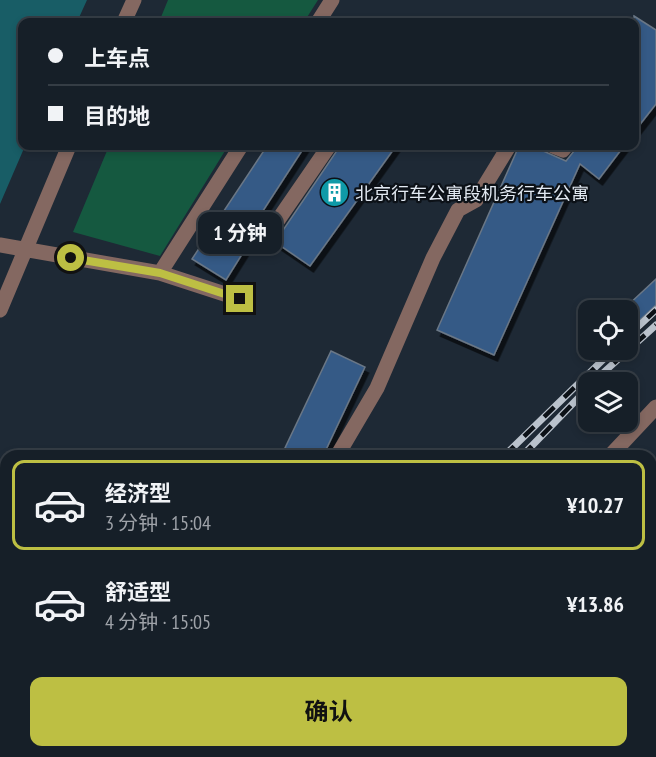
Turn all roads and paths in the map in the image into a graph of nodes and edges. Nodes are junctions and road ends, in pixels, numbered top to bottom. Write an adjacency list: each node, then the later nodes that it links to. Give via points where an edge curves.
1 (134, 0): 3 (street)
2 (332, 0): 4 (street)
3 (126, 18)
4 (321, 18)
5 (67, 150): 11 (street)
6 (238, 150): 12 (street)
7 (326, 150): 9 (street)
8 (507, 150): 16 (street, via 476,200 458,210 377,388)
9 (266, 239)
10 (0, 245): 11 (street)
11 (27, 251): 12 (street); 14 (street)
12 (160, 273): 13 (street)
13 (240, 299)
14 (0, 310)
15 (656, 407): 17 (street)
16 (341, 450)
17 (616, 450)

